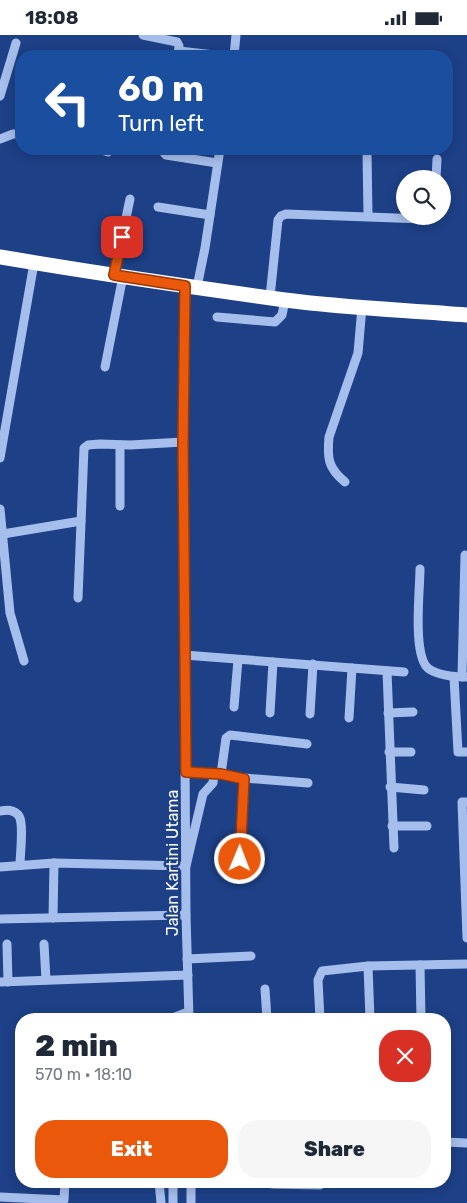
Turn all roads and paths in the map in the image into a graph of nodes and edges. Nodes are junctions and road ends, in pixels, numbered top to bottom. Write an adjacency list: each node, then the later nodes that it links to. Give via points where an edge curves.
1 (143, 35): 4 (street, via 177,42)
2 (236, 35): 5 (street)
3 (16, 43): 6 (street)
4 (179, 50)
5 (235, 50)
6 (0, 96)
7 (15, 134): 8 (street)
8 (0, 139)
9 (166, 155): 13 (street)
10 (219, 155): 13 (street, Jalan Kartini Utama)
11 (367, 155): 18 (street)
12 (437, 159): 14 (street)
13 (217, 163): 17 (street, Jalan Kartini Utama)
14 (436, 170)
15 (130, 199): 22 (street)
16 (158, 207): 17 (street)
17 (210, 215): 23 (street, Jalan Kartini Utama)
18 (368, 216): 19 (street); 24 (street, via 281,216 278,220)
19 (396, 218)
20 (0, 257): 21 (highway)
21 (34, 263): 22 (highway); 31 (street)
22 (118, 275): 23 (highway); 28 (street)
23 (191, 287): 24 (highway); 29 (street, Jalan Kartini Utama)
24 (278, 298): 25 (highway); 27 (street, via 282,315 275,322)
25 (362, 307): 26 (highway); 32 (street, via 358,353 329,437 330,465)
26 (467, 315)
27 (218, 317)
28 (105, 367)
29 (183, 442): 30 (street); 42 (street, Jalan Kartini Utama)
30 (120, 445): 33 (street); 35 (street, via 88,445 84,448)
31 (0, 458)
32 (345, 483)
33 (120, 506)
34 (0, 509): 36 (street)
35 (81, 521): 36 (street); 39 (street)
36 (3, 534): 40 (street)
37 (464, 555): 50 (street)
38 (420, 569): 50 (street, via 419,642 422,659 428,668)
39 (78, 598)
40 (10, 613): 41 (street); 44 (street)
41 (0, 616)
42 (184, 655): 43 (street); 62 (street, Jalan Kartini Utama)
43 (238, 660): 45 (street); 51 (street)
44 (24, 661)
45 (273, 662): 46 (street); 52 (street)
46 (313, 664): 47 (street); 55 (street)
47 (352, 668): 48 (street); 56 (street)
48 (388, 671): 49 (street); 53 (street)
49 (404, 672)
50 (461, 677): 57 (street)
51 (234, 707)
52 (270, 713)
53 (388, 713): 54 (street); 59 (street)
54 (413, 713)
55 (310, 714)
56 (348, 718)
57 (462, 730): 61 (street)
58 (307, 744): 63 (street, via 227,736)
59 (389, 752): 60 (street); 66 (street)
60 (411, 752)
61 (463, 752)
62 (186, 772): 63 (street); 76 (street, Jalan Kartini Utama)
63 (218, 774): 64 (street); 76 (street, via 203,795)
64 (244, 779): 65 (street); 77 (street)
65 (308, 783)
66 (390, 787): 67 (street); 70 (street)
67 (424, 790)
68 (467, 801): 81 (street, via 462,802)
69 (0, 811): 74 (street, via 10,810 18,815 21,823)
70 (392, 826): 71 (street); 72 (street)
71 (426, 826)
72 (394, 849)
73 (54, 863): 74 (street); 76 (street); 79 (street)
74 (20, 865): 75 (street)
75 (0, 867)
76 (186, 867): 78 (street, Jalan Kartini Utama)
77 (240, 873)
78 (186, 915): 79 (street); 85 (street, Jalan Kartini Utama)
79 (53, 918): 80 (street)
80 (0, 919)
81 (467, 938)
82 (44, 943): 90 (street)
83 (8, 944): 91 (street)
84 (251, 956): 85 (street)
85 (187, 959): 89 (street, Jalan Kartini Utama)
86 (467, 964): 87 (street)
87 (420, 965): 88 (street); 97 (street)
88 (368, 966): 95 (street, via 322,971 318,980); 96 (street)
89 (188, 975): 90 (street); 93 (street, Jalan Kartini Utama)
90 (46, 981): 91 (street)
91 (4, 982)
92 (265, 989): 94 (street)
93 (189, 1013)
94 (267, 1013)
95 (320, 1013)
96 (370, 1013)
97 (421, 1013)
98 (451, 1142): 99 (street)
99 (467, 1143)
100 (65, 1188): 104 (street, via 64,1200)
101 (160, 1188): 105 (street)
102 (173, 1188): 106 (street)
103 (191, 1188): 107 (street)
104 (0, 1197)
105 (161, 1203)
106 (173, 1203)
107 (191, 1203)

